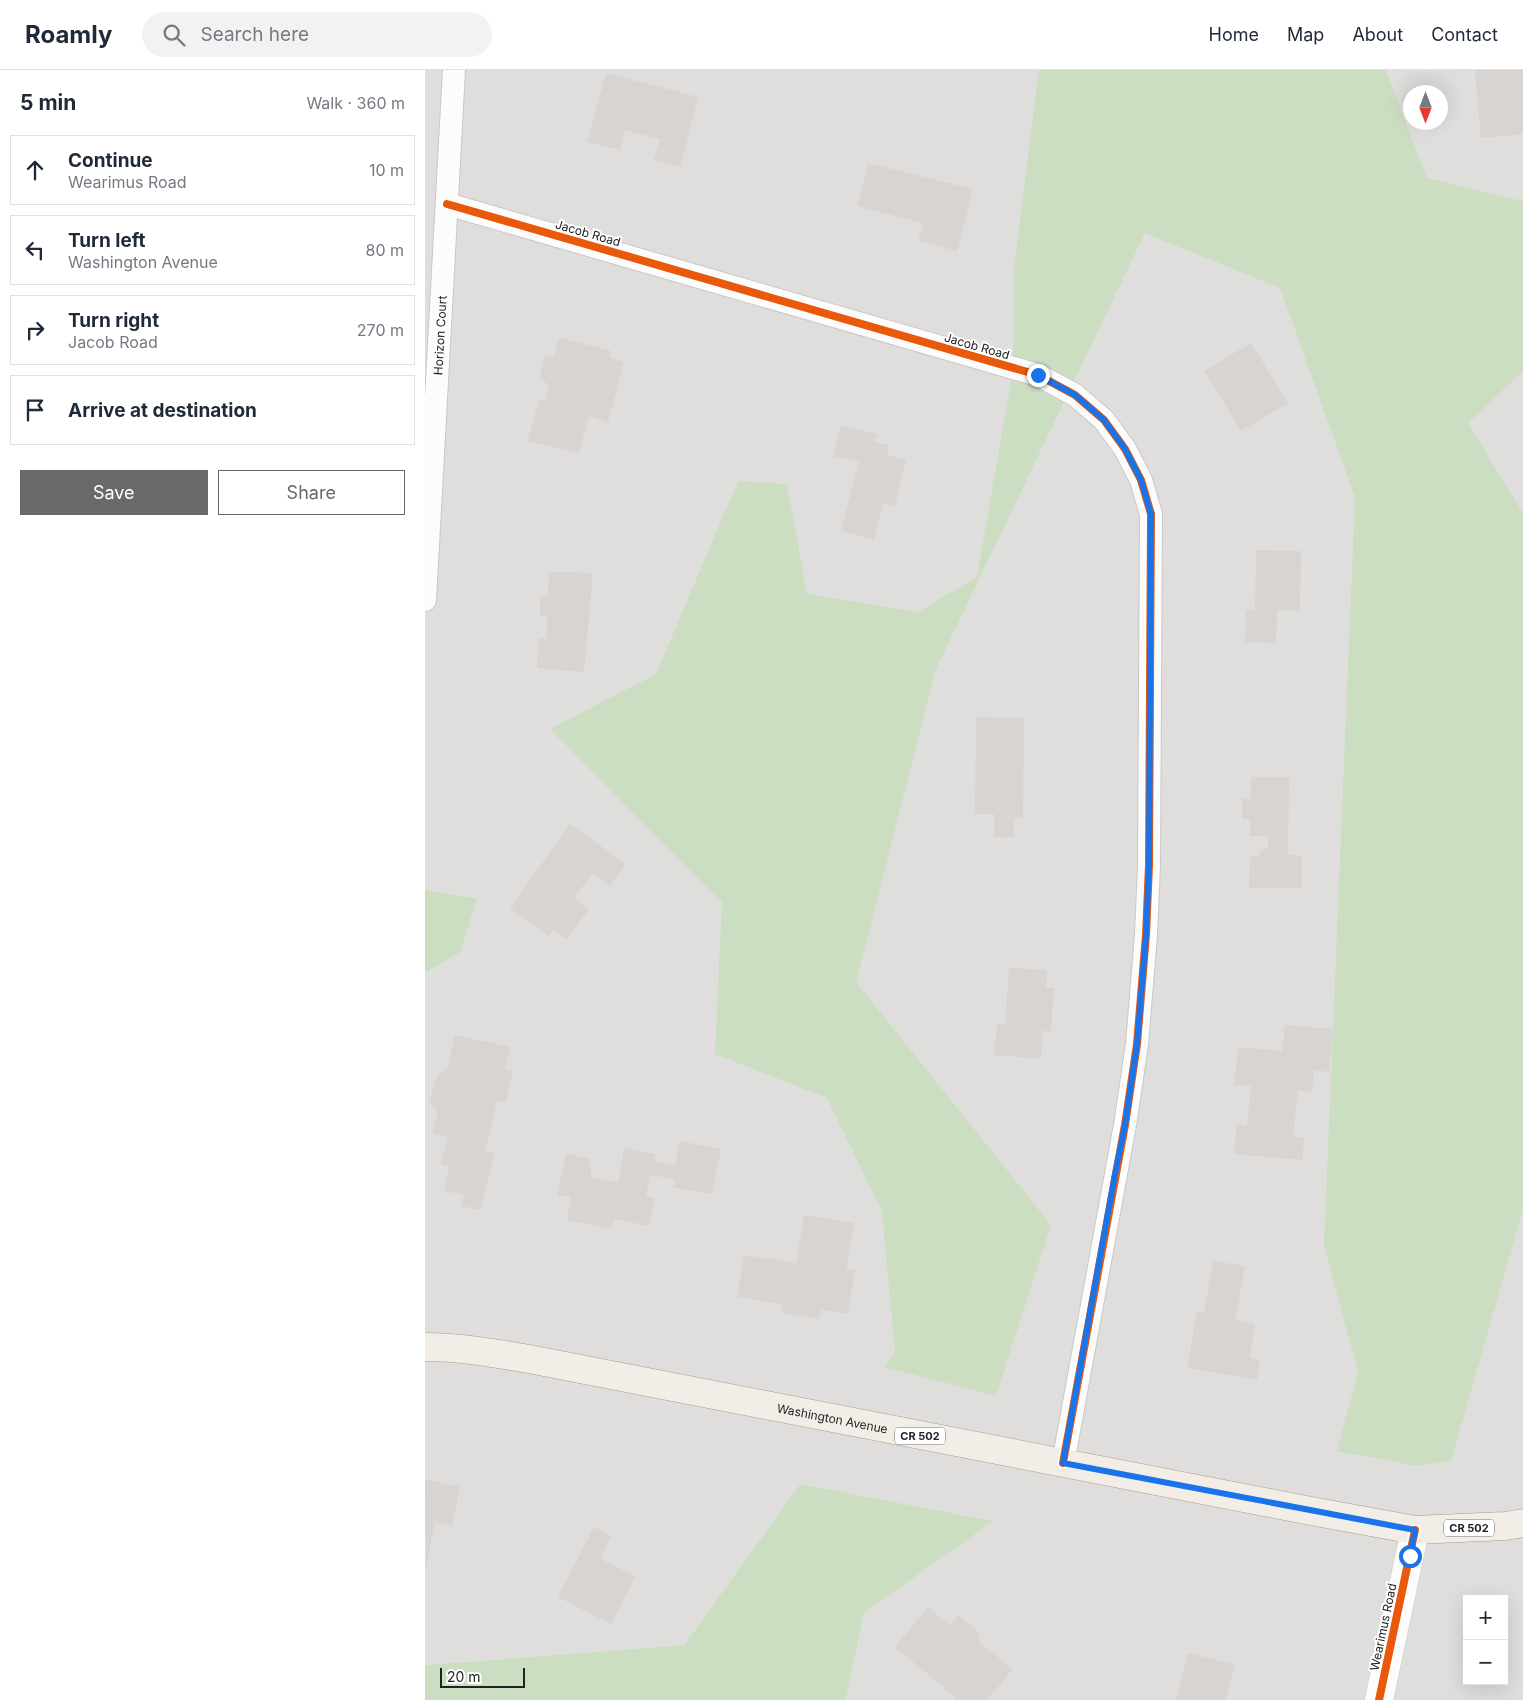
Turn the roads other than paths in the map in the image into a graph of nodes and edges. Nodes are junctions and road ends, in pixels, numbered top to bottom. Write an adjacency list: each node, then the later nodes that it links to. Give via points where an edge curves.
1 (454, 70): 2 (street, Horizon Court)
2 (447, 204): 3 (street, Horizon Court); 5 (street, Jacob Road, via 1038,375 1075,395 1104,420 1125,449 1141,480 1151,514 1146,935 1137,1044 1125,1125)
3 (425, 600)
4 (425, 1348): 5 (main road, Washington Avenue / CR 502, via 471,1349 519,1357)
5 (1063, 1463): 7 (main road, Washington Avenue / CR 502)
6 (1523, 1524): 7 (main road, CR 502)
7 (1415, 1530): 8 (street, Wearimus Road)
8 (1379, 1700)

